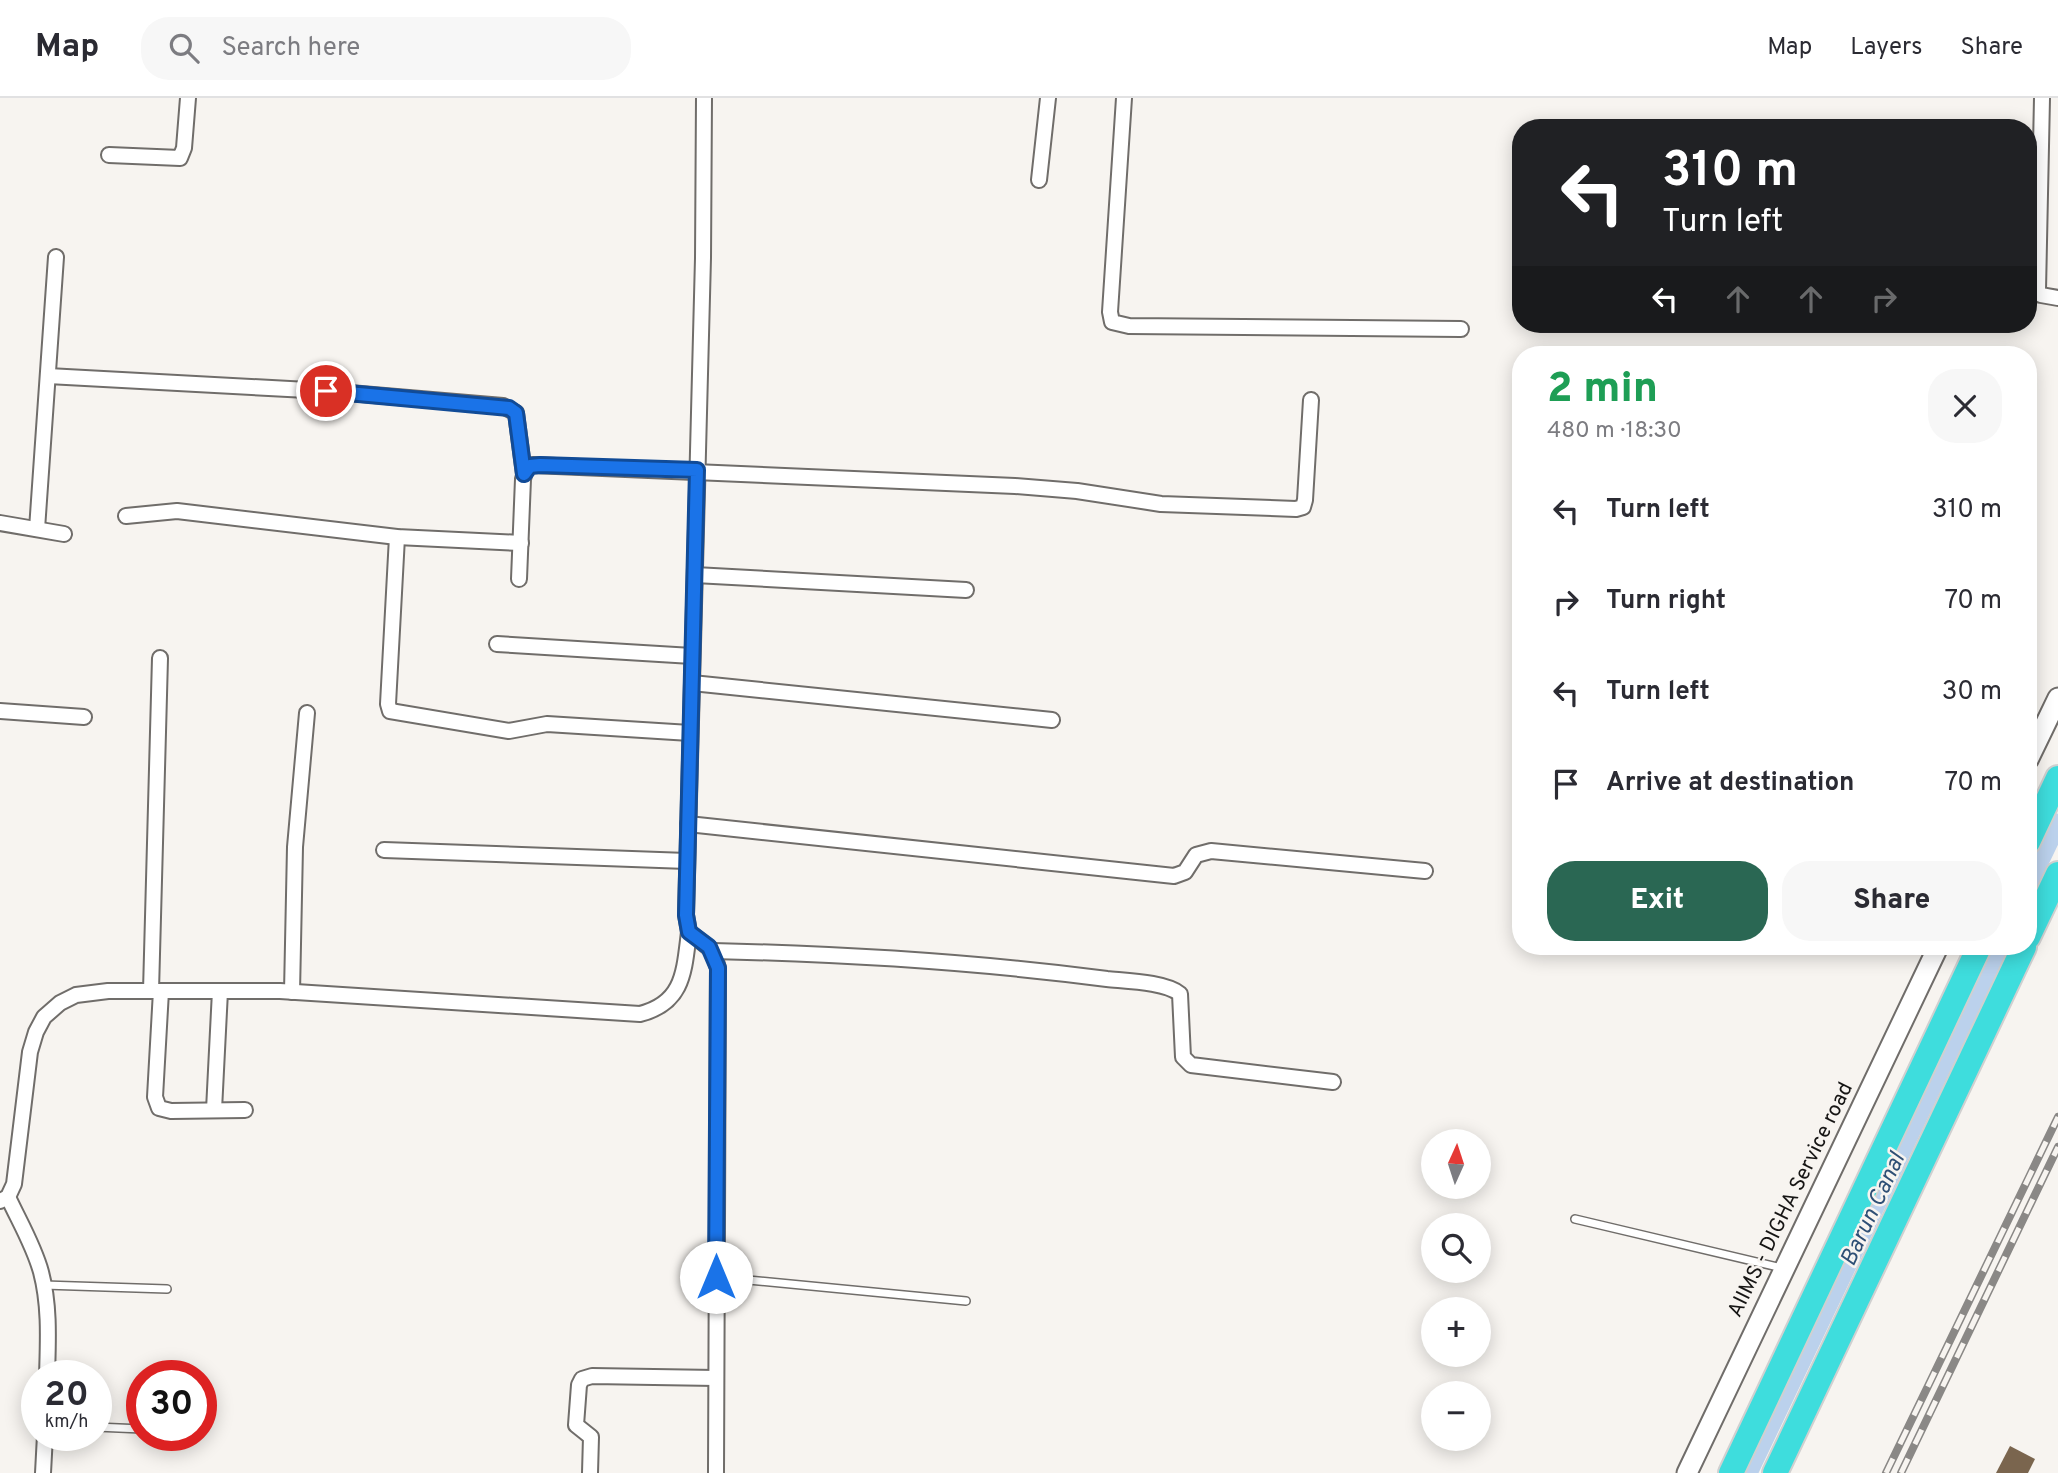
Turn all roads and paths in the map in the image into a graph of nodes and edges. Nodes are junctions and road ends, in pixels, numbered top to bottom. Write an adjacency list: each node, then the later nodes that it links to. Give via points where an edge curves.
1 (188, 98): 6 (street, via 180,158)
2 (704, 98): 13 (street)
3 (1048, 98): 7 (street)
4 (1124, 98): 10 (street, via 1112,322 1129,326)
5 (2042, 98): 9 (street, via 2038,290 2041,295)
6 (109, 155)
7 (1039, 180)
8 (56, 257): 11 (street)
9 (2058, 298)
10 (1461, 328)
11 (48, 376): 14 (street, via 503,406 516,413); 17 (street)
12 (1311, 400): 13 (street, via 1306,500 1300,509 1161,504 1015,486)
13 (697, 470): 14 (street, via 540,465 530,466); 21 (street)
14 (524, 474): 20 (street)
15 (126, 516): 19 (street, via 177,511)
16 (0, 523): 17 (street)
17 (37, 529): 18 (street)
18 (64, 534)
19 (397, 537): 20 (street); 33 (street, via 390,711 509,731 547,724)
20 (521, 543): 22 (street)
21 (695, 575): 23 (street); 25 (street)
22 (519, 579)
23 (966, 590)
24 (497, 644): 25 (street)
25 (692, 656): 27 (street)
26 (160, 658): 48 (street)
27 (692, 683): 32 (street); 33 (street)
28 (2058, 698): 34 (main road)
29 (0, 711): 31 (street)
30 (307, 713): 50 (street, via 295,847)
31 (84, 717)
32 (1052, 719)
33 (690, 733): 37 (street)
34 (2037, 741)
35 (2058, 778): 36 (highway)
36 (2037, 823)
37 (688, 824): 39 (street); 40 (street, via 1174,876 1185,872 1196,855 1211,851)
38 (384, 850): 39 (street)
39 (687, 862): 43 (street)
40 (1424, 872)
41 (2058, 874): 42 (highway)
42 (2037, 918)
43 (689, 932): 44 (street); 50 (street, via 684,969 674,995 656,1010 640,1014)
44 (713, 951): 51 (street, via 898,958 1161,986 1180,994 1183,1057 1191,1065); 57 (street, via 718,968)
45 (1934, 955): 56 (main road, AIIMS - DIGHA Service road)
46 (1975, 955): 68 (highway)
47 (2020, 955): 69 (highway)
48 (156, 991): 49 (street); 52 (street, via 156,1104 164,1110); 54 (street, via 76,995 44,1017 30,1052 14,1184)
49 (220, 991): 50 (street); 52 (street)
50 (292, 992)
51 (1334, 1082)
52 (214, 1110): 53 (street)
53 (245, 1110)
54 (4, 1199): 58 (street)
55 (1575, 1219): 56 (lane)
56 (1784, 1268): 67 (main road, AIIMS - DIGHA Service road)
57 (716, 1277): 60 (lane); 62 (street)
58 (44, 1285): 59 (lane); 61 (street)
59 (167, 1289)
60 (966, 1301)
61 (47, 1360)
62 (716, 1378): 65 (street, via 582,1378 576,1425 591,1437); 66 (street)
63 (44, 1451): 64 (street)
64 (43, 1473)
65 (590, 1473)
66 (716, 1473)
67 (1687, 1473)
68 (1731, 1473)
69 (1775, 1473)

